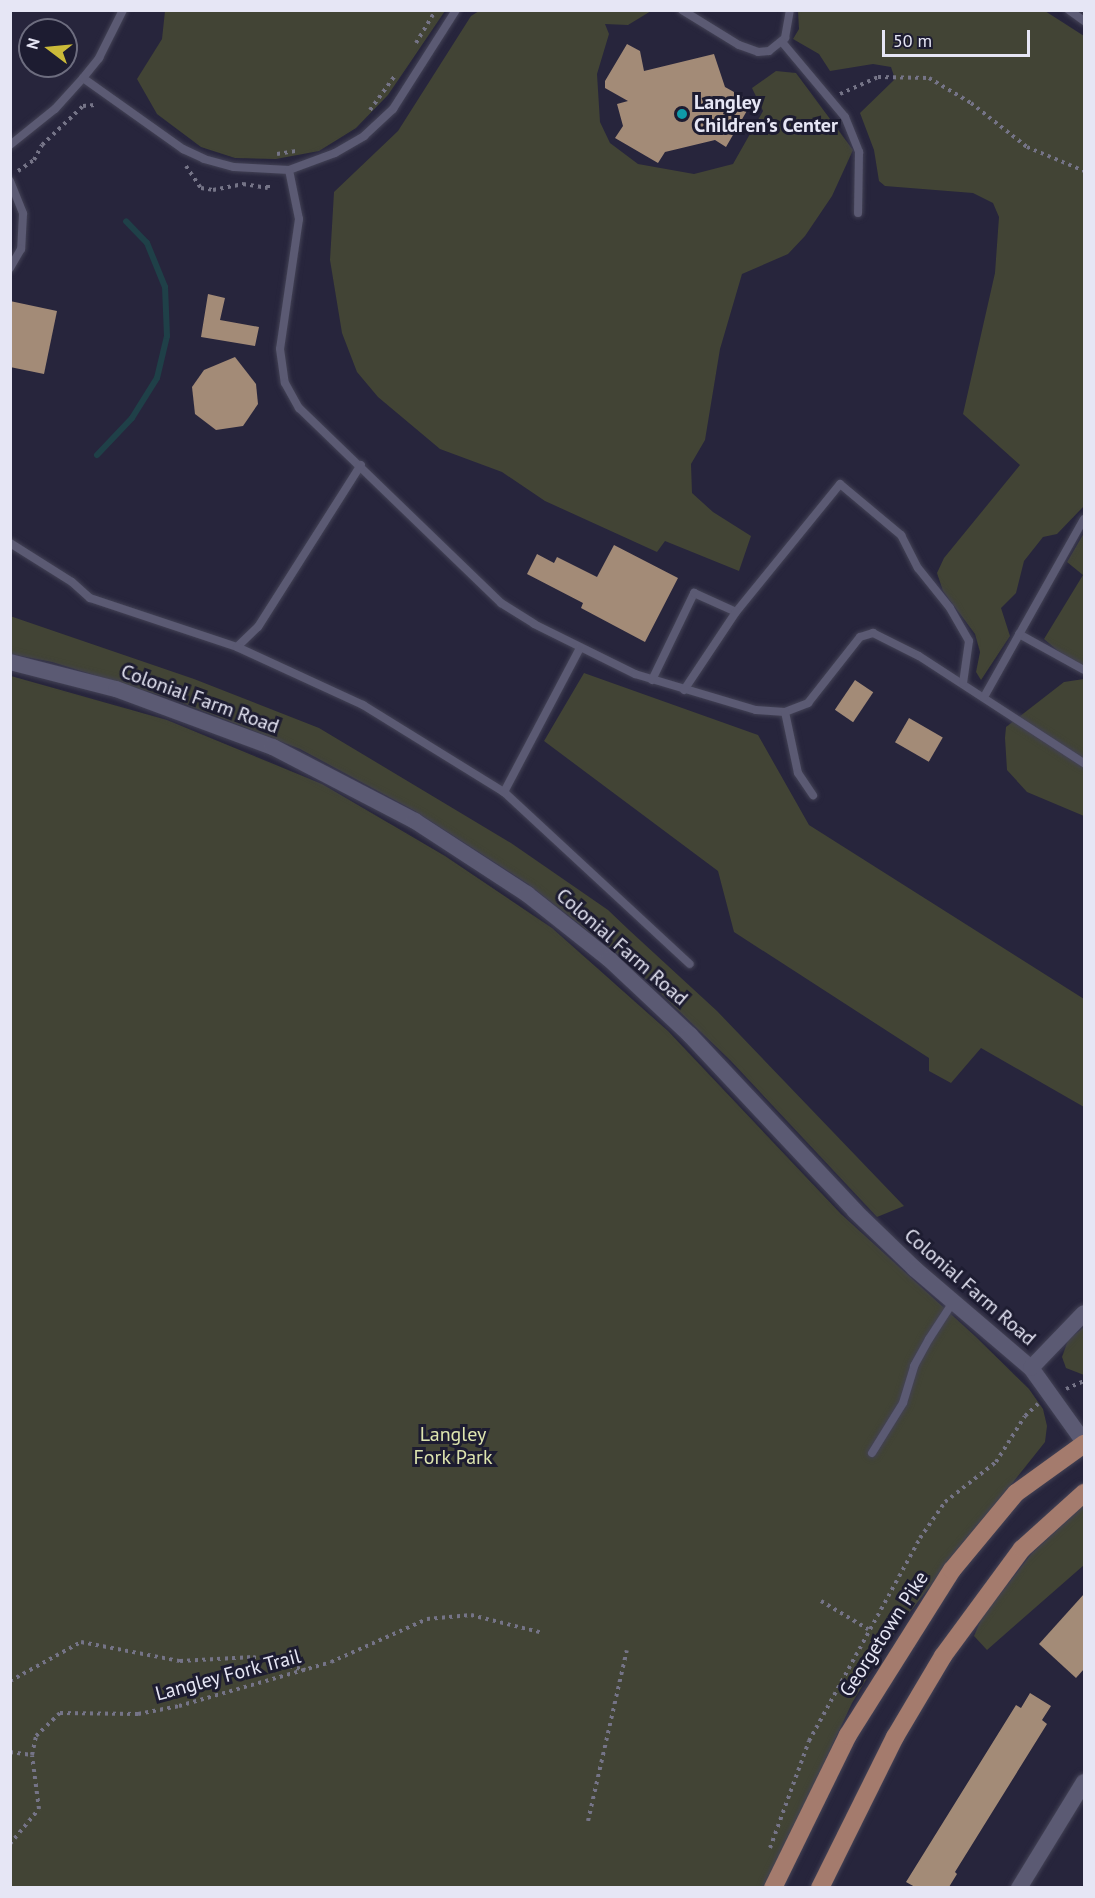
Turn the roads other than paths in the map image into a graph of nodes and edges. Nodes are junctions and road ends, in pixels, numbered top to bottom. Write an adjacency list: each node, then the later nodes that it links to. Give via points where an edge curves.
1 (123, 10): 8 (lane, via 99,58)
2 (456, 10): 10 (lane, via 386,116 364,136 335,153)
3 (682, 10): 7 (lane, via 739,45 758,52 769,51)
4 (790, 10): 7 (lane, via 789,28)
5 (1069, 10): 6 (lane)
6 (1084, 21)
7 (782, 42): 12 (lane, via 845,117 859,152)
8 (83, 78): 9 (lane, via 55,109); 10 (lane, via 183,149 218,164)
9 (10, 145)
10 (289, 171): 14 (lane, via 299,219 280,349 285,384 299,408)
11 (10, 181): 13 (lane, via 23,214 21,249)
12 (858, 213)
13 (10, 268)
14 (361, 465): 19 (lane, via 258,627); 20 (lane, via 478,584 534,624)
15 (1084, 519): 18 (lane)
16 (10, 543): 19 (lane, via 90,598)
17 (736, 612): 23 (lane, via 694,593); 24 (lane, via 840,484 901,535 918,568 950,608 969,641); 25 (lane)
18 (1019, 634): 22 (lane); 26 (lane)
19 (237, 647): 29 (lane, via 363,705)
20 (580, 648): 23 (lane); 29 (lane)
21 (10, 662): 32 (street, Colonial Farm Road, via 116,689 273,747 336,777 489,867 609,959 682,1027 855,1211)
22 (1084, 670)
23 (652, 680): 25 (lane)
24 (963, 683): 26 (lane); 27 (lane, via 890,640 865,634 808,704)
25 (684, 690): 27 (lane, via 756,710)
26 (984, 697): 28 (lane)
27 (785, 712): 30 (lane, via 798,773)
28 (1084, 763)
29 (504, 792): 31 (lane)
30 (813, 795)
31 (690, 964)
32 (953, 1302): 34 (street, Colonial Farm Road); 36 (lane, via 914,1366 903,1403)
33 (1084, 1313): 34 (street)
34 (1031, 1368): 35 (street, Colonial Farm Road)
35 (1084, 1443): 39 (main road, Georgetown Pike, via 1017,1493 952,1570 848,1735)
36 (872, 1453)
37 (1084, 1493): 40 (main road, via 1022,1549 943,1656 899,1729)
38 (1084, 1782): 41 (street)
39 (773, 1887)
40 (820, 1887)
41 (1018, 1887)

